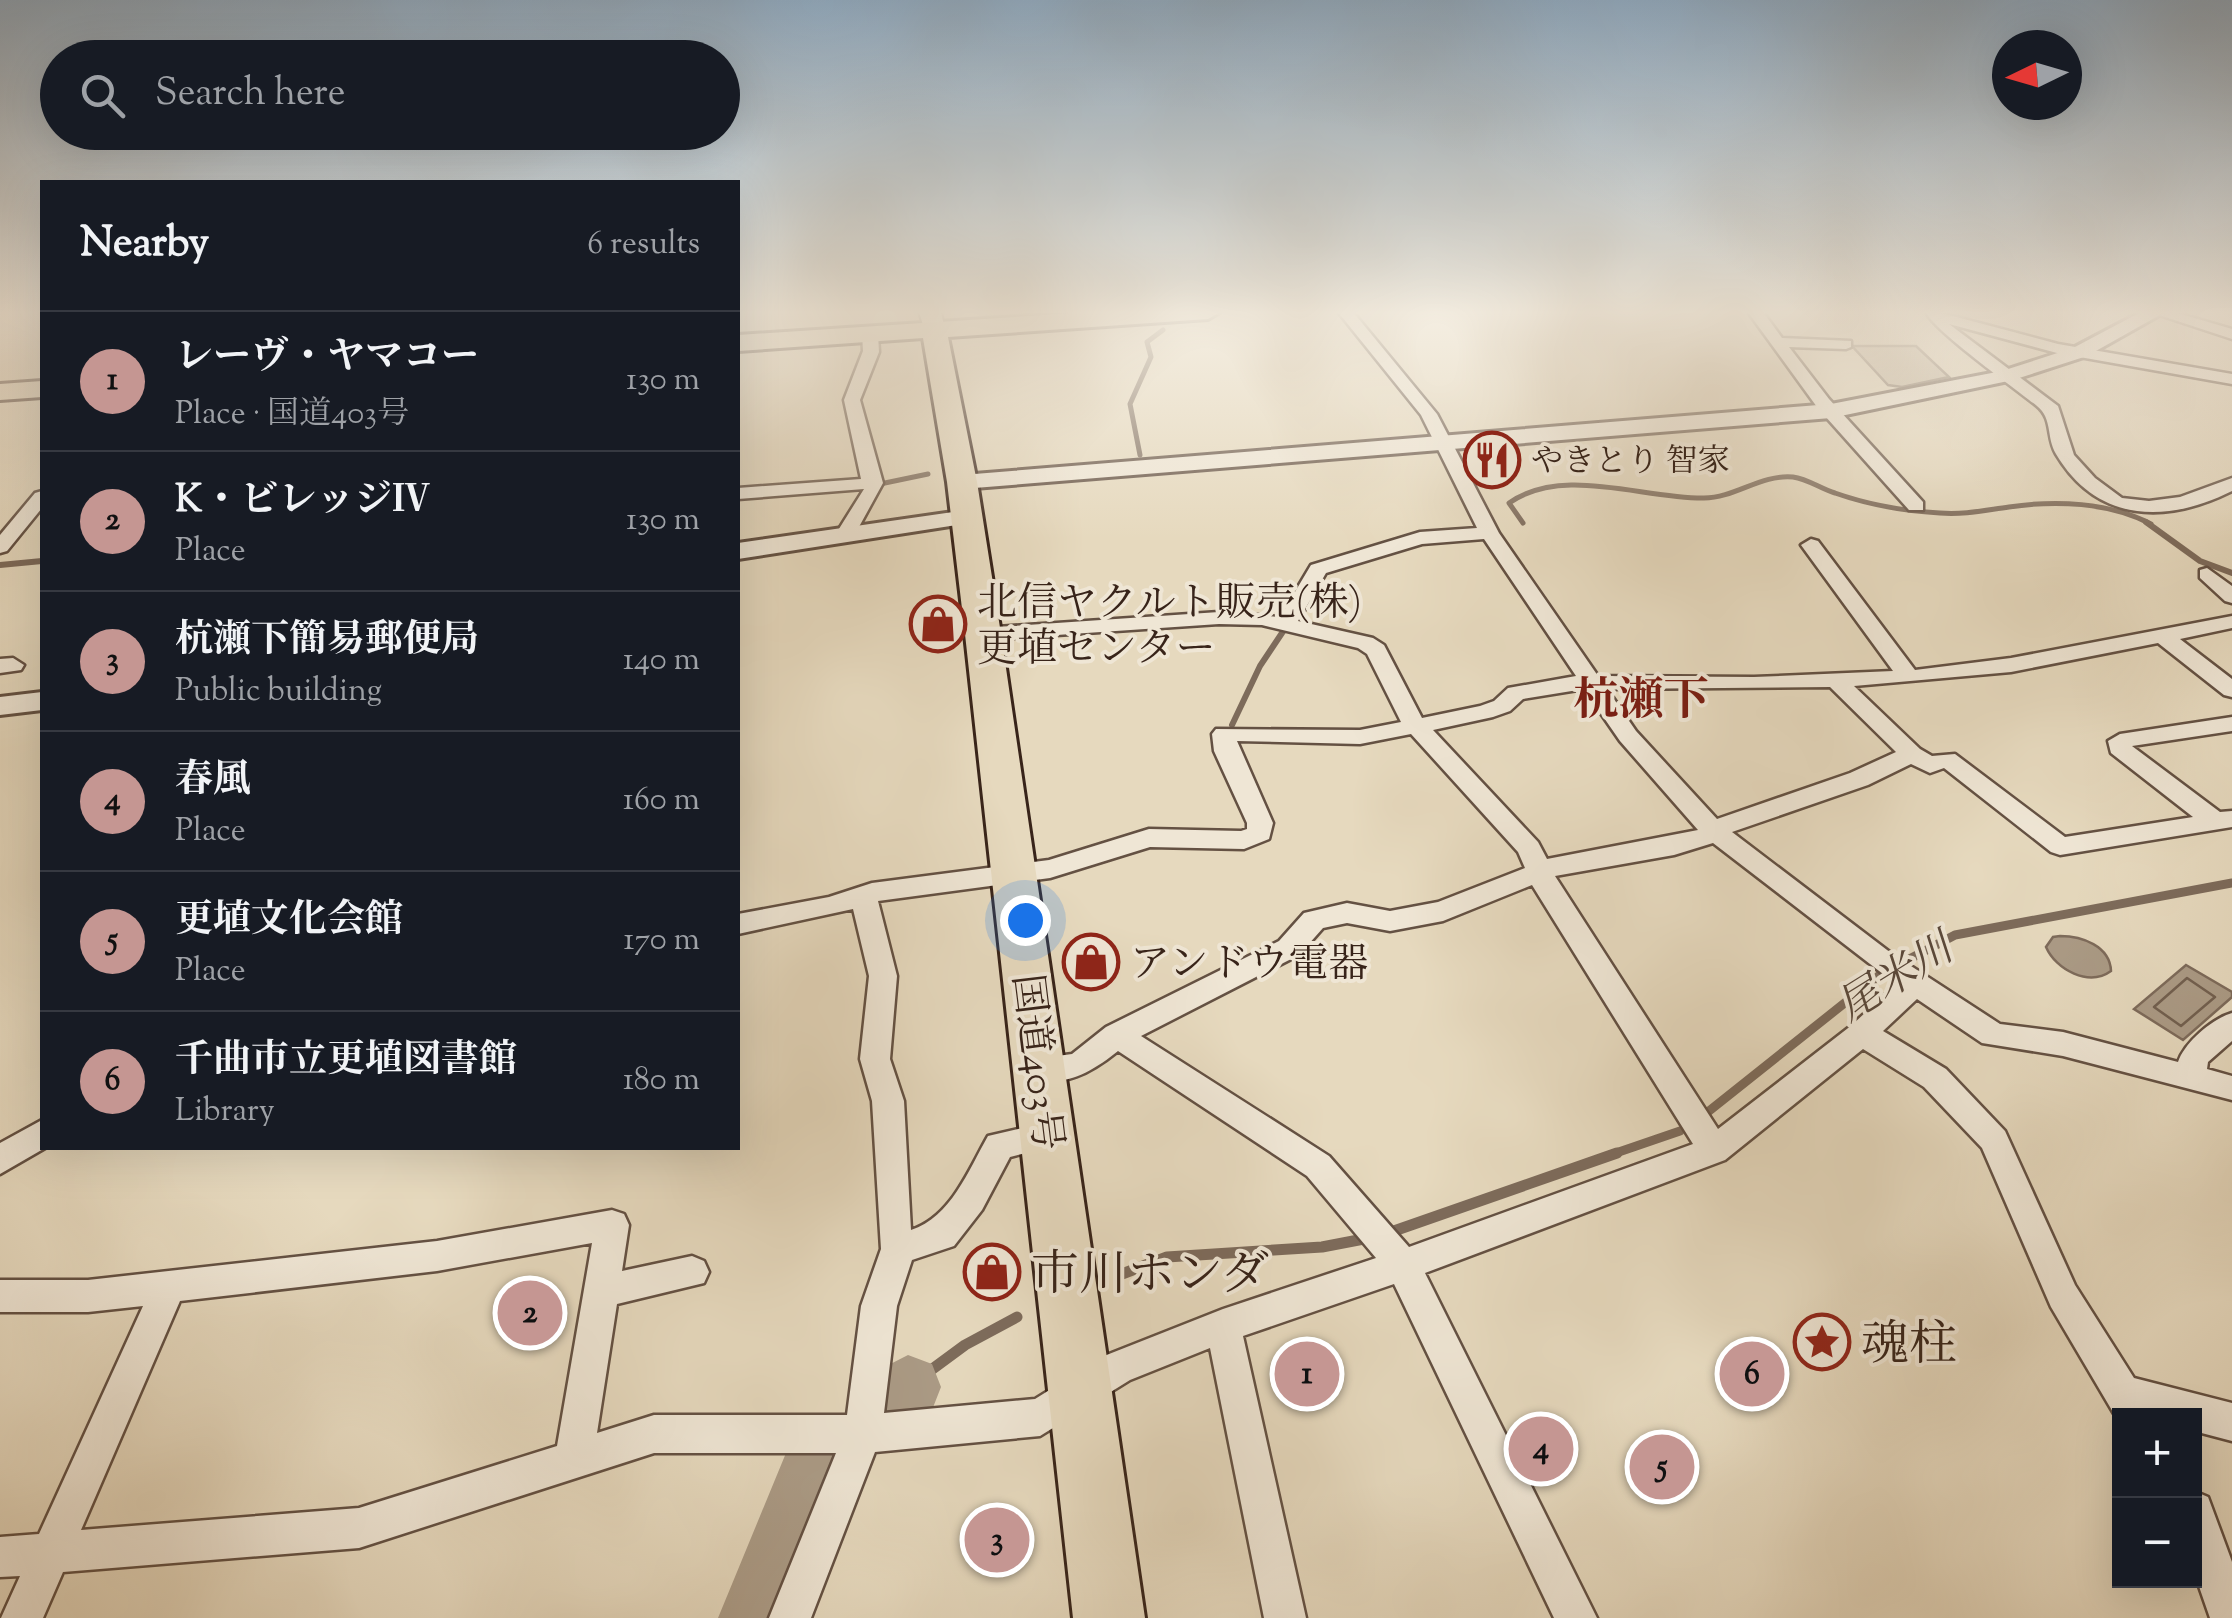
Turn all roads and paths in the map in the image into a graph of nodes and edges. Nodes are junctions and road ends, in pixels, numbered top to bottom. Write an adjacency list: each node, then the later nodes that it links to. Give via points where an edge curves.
1 (856, 388): 11 (street, via 852,400)
2 (944, 388): 14 (highway, 国道403号)
3 (1409, 388): 10 (street)
4 (1812, 388): 9 (street)
5 (1948, 388): 9 (street)
6 (2022, 388): 12 (street, via 2056,416 2068,458 2115,500 2138,507 2215,495)
7 (40, 389): 8 (highway)
8 (0, 392)
9 (1830, 411): 10 (street); 16 (street)
10 (1444, 444): 14 (street); 18 (street)
11 (874, 483): 13 (street); 17 (street)
12 (2232, 483)
13 (740, 494)
14 (964, 499): 17 (street); 26 (highway, 国道403号)
15 (40, 500): 20 (street)
16 (1916, 506)
17 (848, 532): 21 (street)
18 (1489, 533): 25 (street, via 1420,538 1318,569); 29 (street)
19 (1811, 546): 28 (street)
20 (0, 547)
21 (740, 551)
22 (2207, 574): 23 (street)
23 (2232, 597)
24 (2232, 622): 27 (street)
25 (1286, 624): 26 (street, via 1218,618); 35 (street, via 1376,650)
26 (984, 634): 40 (highway, 国道403号)
27 (2163, 636): 28 (street); 31 (street)
28 (1909, 677): 30 (street)
29 (1591, 683): 30 (street); 35 (street, via 1516,693 1484,712); 38 (street, via 1628,736)
30 (1838, 683): 36 (street)
31 (2232, 690)
32 (40, 702): 33 (street)
33 (0, 706)
34 (2232, 724): 37 (street, via 2120,741 2119,748)
35 (1416, 726): 39 (street, via 1529,848); 40 (street, via 1360,737 1224,734 1260,833 1244,840 1148,838)
36 (1912, 754): 37 (street, via 1930,765 1947,760 2060,846); 38 (street)
37 (2224, 820)
38 (1714, 831): 39 (street, via 1674,846); 43 (street)
39 (1540, 872): 46 (street, via 1390,922 1347,914 1314,920 1289,948); 52 (street)
40 (1016, 874): 41 (street); 47 (highway, 国道403号)
41 (863, 896): 42 (street); 54 (street, via 883,976 875,1059 888,1100)
42 (740, 924)
43 (1911, 980): 45 (street); 48 (street, via 1993,1035 2064,1044)
44 (2232, 1024): 48 (street, via 2194,1057)
45 (1862, 1034): 52 (street); 62 (street, via 1935,1078 1994,1140 2062,1296)
46 (1117, 1035): 47 (street, via 1079,1065); 55 (street, via 1318,1166)
47 (1040, 1069): 51 (highway, 国道403号)
48 (2190, 1077): 49 (street)
49 (2232, 1088)
50 (40, 1134): 53 (street)
51 (1048, 1135): 54 (street, via 999,1146 942,1235); 61 (highway, 国道403号)
52 (1714, 1150): 55 (street)
53 (0, 1160)
54 (898, 1249): 64 (street, via 880,1306)
55 (1403, 1265): 60 (street); 73 (street)
56 (692, 1272): 58 (street)
57 (170, 1286): 58 (street, via 437,1256 612,1225); 59 (street, via 88,1296); 67 (street)
58 (603, 1291): 65 (street)
59 (0, 1296)
60 (1222, 1326): 61 (street, via 1117,1368); 72 (street)
61 (1082, 1390): 64 (street, via 1040,1418); 71 (highway, 国道403号)
62 (2129, 1404): 63 (street)
63 (2232, 1422)
64 (863, 1434): 65 (street, via 654,1434); 70 (street)
65 (574, 1459): 67 (street, via 359,1528)
66 (2202, 1534): 74 (street)
67 (52, 1552): 68 (street); 69 (street)
68 (0, 1557)
69 (22, 1618)
70 (790, 1618)
71 (1109, 1618)
72 (1285, 1618)
73 (1576, 1618)
74 (2231, 1618)

